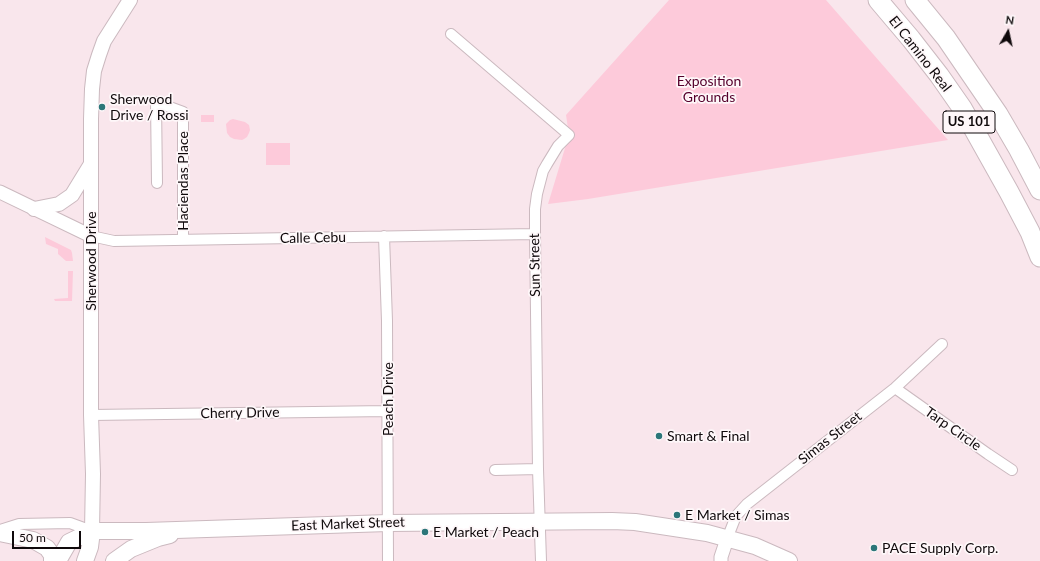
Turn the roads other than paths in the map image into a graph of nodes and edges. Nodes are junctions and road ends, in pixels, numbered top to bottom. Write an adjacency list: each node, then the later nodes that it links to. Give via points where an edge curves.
1 (130, 0): 5 (main road, Sherwood Drive, via 104,41 94,72)
2 (878, 0): 14 (highway, El Camino Real / US 101, via 911,39 962,108 1023,218)
3 (915, 0): 7 (highway, El Camino Real / US 101, via 946,38 998,114)
4 (451, 34): 10 (street, Sun Street, via 570,135 558,146 542,175 536,202)
5 (91, 164): 9 (main road, via 72,195 59,204); 11 (main road, Sherwood Drive)
6 (157, 183): 13 (street, Haciendas Place, via 156,102 183,112)
7 (1040, 190)
8 (0, 192): 9 (street)
9 (34, 209): 11 (street)
10 (535, 234): 12 (street, Calle Cebu); 19 (street, Sun Street)
11 (91, 236): 13 (street, Calle Cebu, via 114,242); 18 (main road, Sherwood Drive)
12 (384, 236): 13 (street, Calle Cebu); 17 (street, Peach Drive)
13 (183, 240)
14 (1040, 257)
15 (942, 344): 16 (street, Simas Street)
16 (895, 388): 21 (street, Tarp Circle); 27 (street, Simas Street, via 748,504 736,516)
17 (388, 411): 18 (street, Cherry Drive); 23 (street, Peach Drive)
18 (91, 415): 25 (main road, Sherwood Drive)
19 (538, 469): 20 (street); 22 (street, Sun Street)
20 (495, 470)
21 (1012, 470)
22 (539, 521): 23 (main road, East Market Street); 27 (main road, East Market Street, via 635,522); 33 (street, Sun Street)
23 (388, 523): 24 (main road, East Market Street); 32 (street, Peach Drive)
24 (196, 529): 25 (main road, East Market Street); 31 (main road, via 158,538 132,549)
25 (92, 531): 26 (street, East Market Street, via 70,523 19,524); 29 (main road, via 69,542); 30 (main road)
26 (0, 532): 28 (main road, via 34,540 47,548 52,555)
27 (727, 538): 34 (street); 35 (main road, East Market Street, via 755,546)
28 (52, 561)
29 (58, 561)
30 (85, 561)
31 (114, 561)
32 (388, 561)
33 (541, 561)
34 (721, 561)
35 (788, 561)

